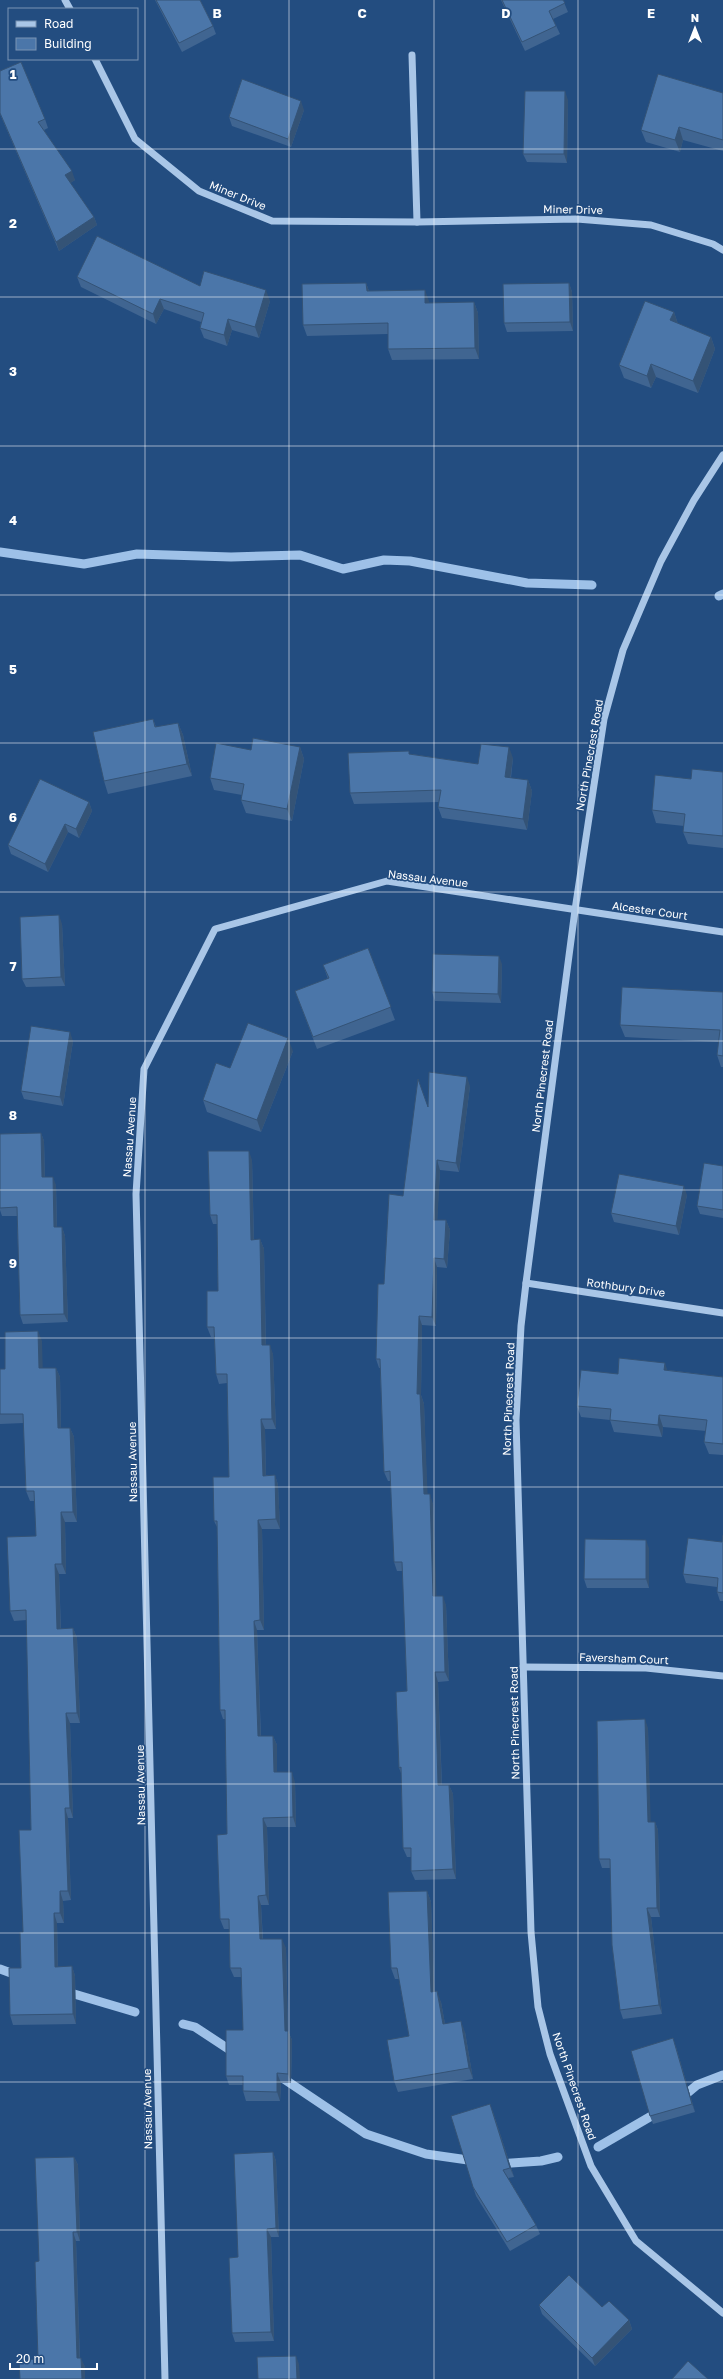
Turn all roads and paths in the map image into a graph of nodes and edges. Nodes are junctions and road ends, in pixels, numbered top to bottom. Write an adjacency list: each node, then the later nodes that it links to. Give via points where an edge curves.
1 (412, 55): 3 (street)
2 (96, 60): 3 (street, Miner Drive, via 135,139 199,191 272,221)
3 (417, 222): 4 (street, Miner Drive, via 577,219 643,224 713,244)
4 (723, 250)
5 (723, 455): 6 (street, North Pinecrest Road, via 694,500 661,561 623,650 604,719)
6 (575, 910): 7 (street, Alcester Court); 8 (street, North Pinecrest Road); 13 (street, Nassau Avenue, via 387,881 215,929 144,1069 136,1194)
7 (723, 932)
8 (526, 1283): 9 (street, Rothbury Drive); 10 (street, North Pinecrest Road, via 516,1420)
9 (723, 1312)
10 (523, 1667): 11 (street, Faversham Court, via 646,1668); 12 (street, North Pinecrest Road, via 531,1932 538,2007 550,2054 591,2166 636,2241)
11 (723, 1676)
12 (723, 2313)
13 (165, 2379)

